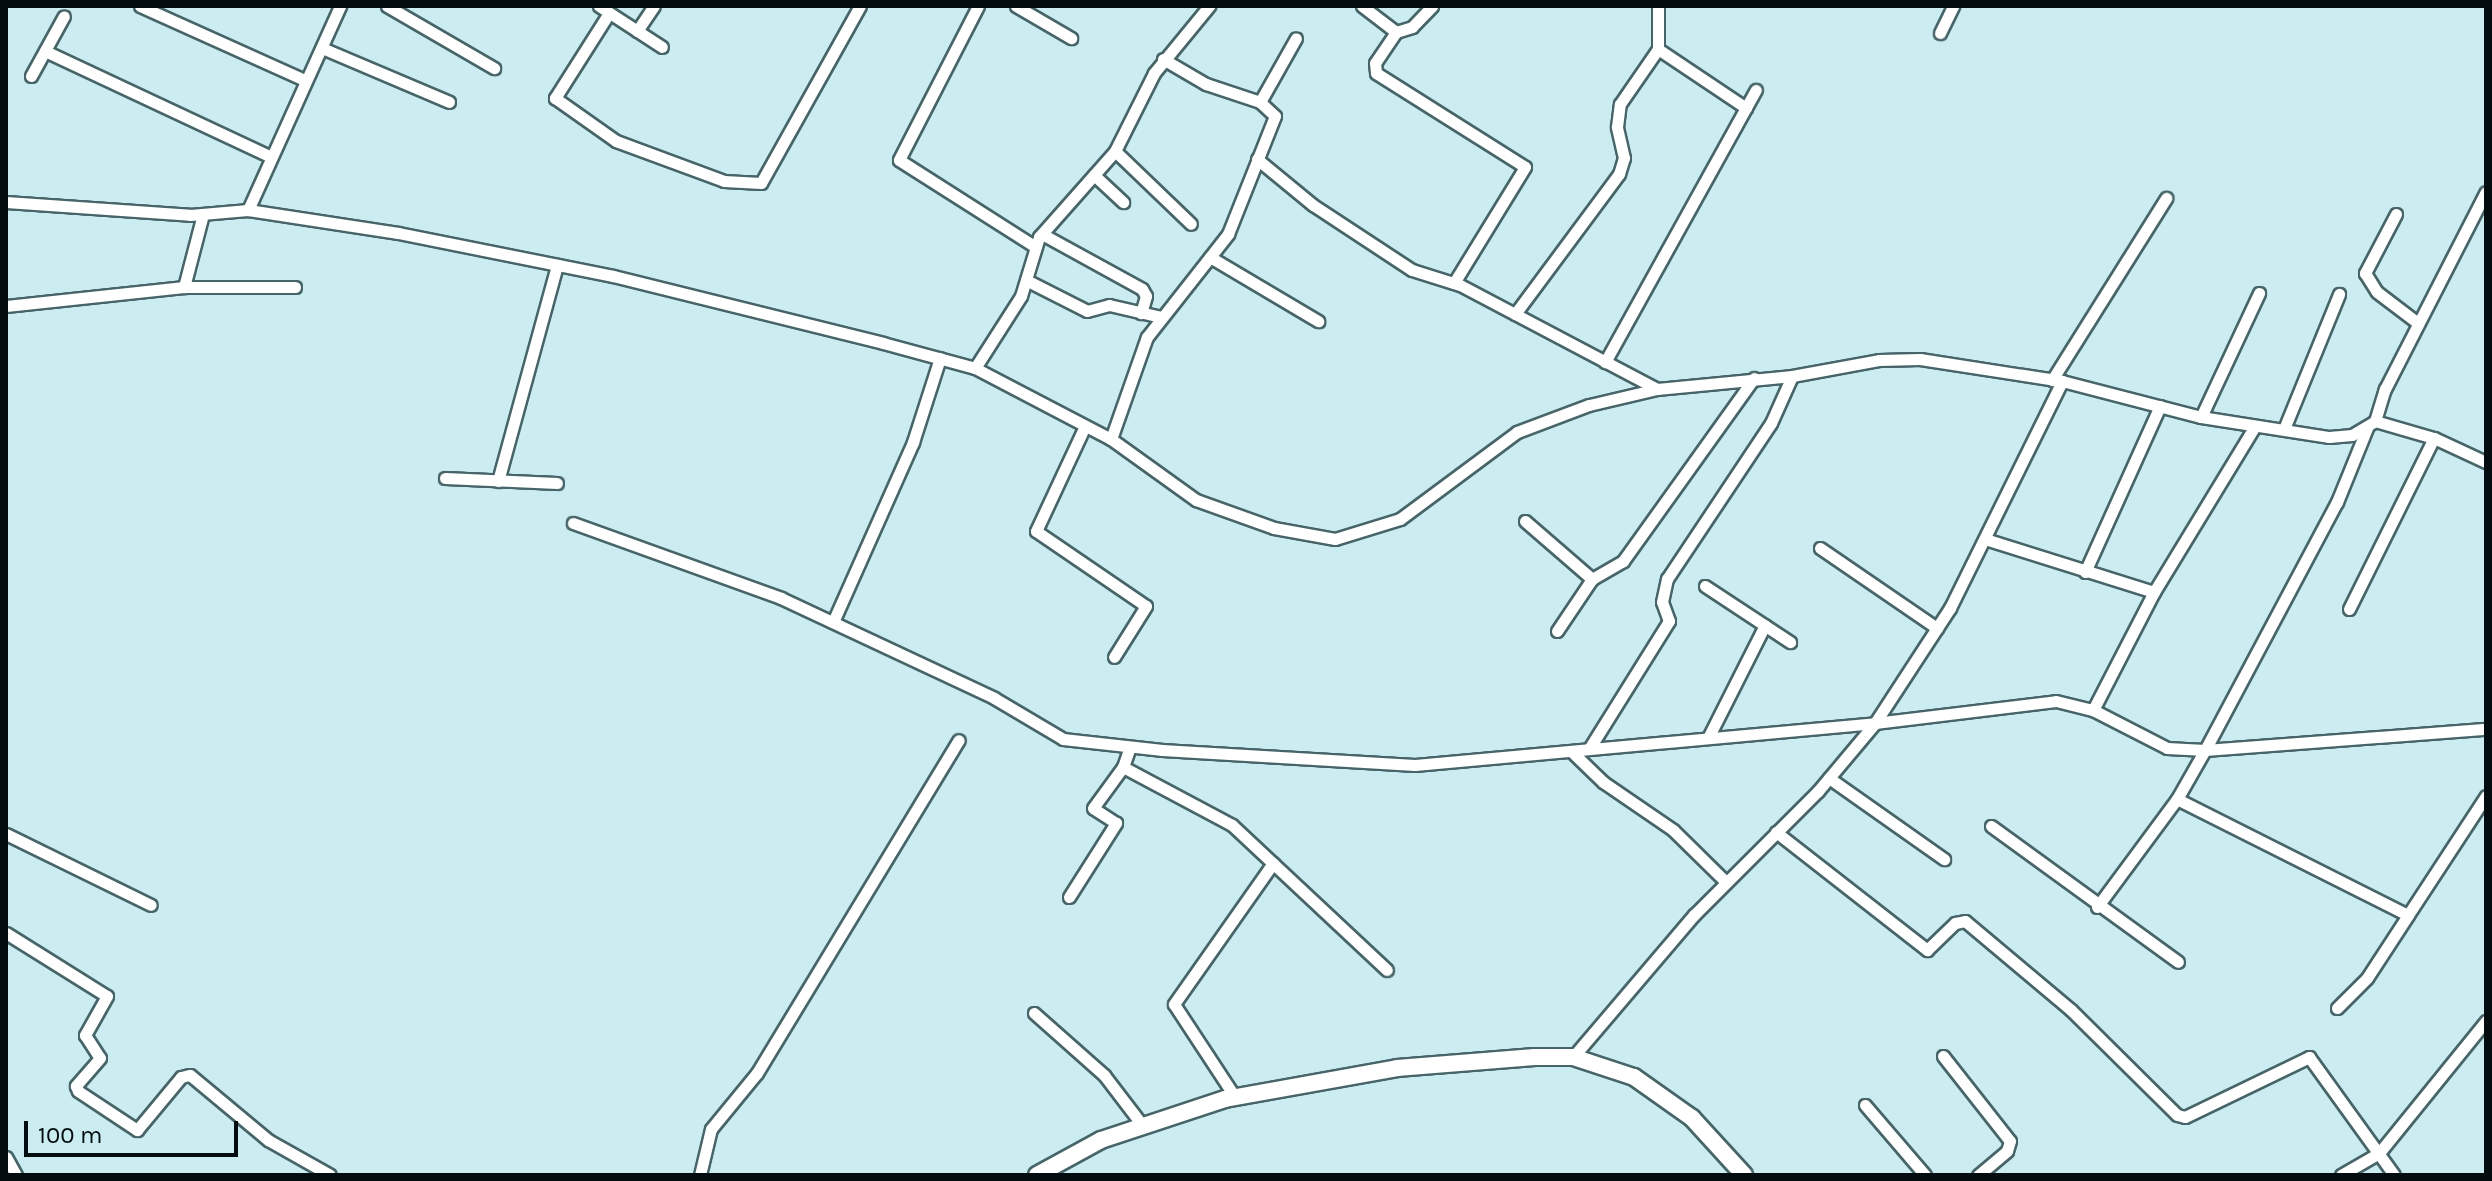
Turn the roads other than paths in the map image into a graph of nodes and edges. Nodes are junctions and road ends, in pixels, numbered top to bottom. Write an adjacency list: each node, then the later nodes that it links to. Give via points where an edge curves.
1 (140, 6): 28 (street)
2 (387, 6): 26 (street)
3 (654, 6): 16 (street)
4 (860, 6): 13 (street, via 761,183 724,181 616,141 555,98)
5 (978, 6): 46 (street, via 899,160)
6 (1016, 6): 19 (street)
7 (1209, 6): 25 (street)
8 (1362, 6): 17 (street)
9 (1432, 6): 17 (street, via 1412,27)
10 (1644, 6): 14 (street)
11 (1953, 6): 18 (street)
12 (344, 8): 22 (street)
13 (604, 9): 16 (street)
14 (1657, 9): 23 (street)
15 (64, 16): 24 (street)
16 (637, 31): 21 (street)
17 (1396, 32): 50 (street, via 1375,63 1376,73 1525,167)
18 (1940, 33)
19 (1071, 38)
20 (1296, 38): 31 (street)
21 (662, 47)
22 (322, 48): 28 (street); 30 (street)
23 (1658, 49): 32 (street); 57 (street, via 1620,104 1617,127 1624,158 1619,174)
24 (45, 51): 27 (street); 34 (street)
25 (1163, 59): 31 (street, via 1206,84); 33 (street)
26 (494, 68)
27 (31, 76)
28 (305, 80): 34 (street)
29 (1756, 90): 32 (street)
30 (449, 102)
31 (1260, 102): 35 (street, via 1275,116)
32 (1746, 108): 62 (street)
33 (1115, 151): 36 (street); 44 (street)
34 (269, 156): 41 (street)
35 (1257, 159): 47 (street, via 1228,234); 50 (street, via 1369,244 1412,270)
36 (1094, 175): 40 (street); 45 (street)
37 (2486, 192): 60 (street)
38 (2166, 198): 66 (street)
39 (6, 202): 42 (street)
40 (1123, 202)
41 (248, 210): 42 (street); 48 (street)
42 (203, 214): 51 (street)
43 (2396, 214): 60 (street, via 2365,273 2377,292)
44 (1191, 224)
45 (1042, 234): 46 (street); 56 (street, via 1142,289)
46 (1034, 246): 49 (street)
47 (1210, 257): 58 (street); 59 (street)
48 (557, 265): 61 (street); 78 (street)
49 (1026, 280): 56 (street, via 1087,311 1106,305); 63 (street)
50 (1454, 283): 57 (street)
51 (184, 287): 52 (street); 55 (street)
52 (295, 287)
53 (2259, 293): 69 (street)
54 (2339, 294): 73 (street)
55 (6, 306)
56 (1141, 313): 58 (street)
57 (1515, 314): 62 (street)
58 (1161, 317): 75 (street, via 1139,354)
59 (1318, 321)
60 (2418, 323): 70 (street)
61 (940, 358): 63 (street); 89 (street, via 913,442)
62 (1605, 362): 67 (street)
63 (975, 368): 71 (street)
64 (1792, 376): 65 (street); 66 (street, via 1879,360 1920,359); 101 (street, via 1771,423 1667,579 1662,602 1669,621)
65 (1754, 378): 67 (street); 85 (street, via 1623,561)
66 (2057, 381): 68 (street); 82 (street)
67 (1657, 389): 75 (street, via 1589,405 1517,432 1400,519 1335,539 1274,528 1196,500)
68 (2160, 406): 69 (street); 84 (street)
69 (2201, 417): 72 (street)
70 (2371, 425): 73 (street, via 2329,437); 74 (street); 102 (street, via 2337,502)
71 (1085, 426): 75 (street); 94 (street, via 1036,531 1146,606)
72 (2255, 426): 73 (street); 87 (street)
73 (2284, 429)
74 (2434, 438): 76 (street); 88 (street)
75 (1111, 439)
76 (2486, 462)
77 (445, 478): 78 (street)
78 (498, 481): 79 (street)
79 (557, 483)
80 (1525, 521): 85 (street)
81 (573, 523): 89 (street, via 621,536)
82 (1985, 539): 84 (street); 91 (street)
83 (1820, 548): 91 (street)
84 (2085, 572): 87 (street)
85 (1592, 579): 92 (street)
86 (1705, 586): 90 (street)
87 (2154, 592): 95 (street)
88 (2349, 609)
89 (833, 622): 100 (street, via 994,698 1063,739)
90 (1765, 625): 93 (street); 98 (street)
91 (1937, 628): 96 (street)
92 (1557, 631)
93 (1790, 642)
94 (1114, 657)
95 (2093, 710): 96 (street, via 2056,701); 102 (street, via 2167,748)
96 (1875, 723): 98 (street); 105 (street)
97 (2486, 729): 102 (street)
98 (1709, 736): 101 (street)
99 (959, 740): 133 (street, via 757,1073 711,1129)
100 (1130, 747): 103 (street, via 1415,765); 104 (street)
101 (1589, 749): 103 (street)
102 (2205, 750): 107 (street)
103 (1571, 751): 113 (street, via 1603,782 1673,830)
104 (1123, 767): 112 (street, via 1232,825); 114 (street, via 1093,808 1116,823)
105 (1829, 778): 109 (street); 111 (street)
106 (2486, 796): 117 (street)
107 (2177, 799): 116 (street); 117 (street)
108 (1991, 826): 116 (street)
109 (1776, 832): 113 (street); 129 (street, via 1927,950 1955,923 1965,921 2071,1010 2177,1115 2185,1117 2309,1057)
110 (6, 834): 115 (street)
111 (1944, 859)
112 (1273, 863): 120 (street); 126 (street, via 1174,1004)
113 (1726, 882): 125 (street, via 1606,1013)
114 (1069, 897)
115 (151, 905)
116 (2097, 907): 119 (street)
117 (2408, 915): 121 (street, via 2367,978)
118 (6, 933): 132 (street, via 107,996 86,1031 100,1058 76,1086 78,1091 137,1130 181,1077 190,1075 268,1140)
119 (2178, 962)
120 (1387, 970)
121 (2337, 1008)
122 (1034, 1013): 128 (street, via 1104,1075)
123 (2486, 1021): 129 (street)
124 (1943, 1056): 137 (street, via 2010,1141 2007,1151)
125 (1573, 1057): 126 (street, via 1397,1068); 135 (street, via 1620,1070 1662,1094 1717,1141)
126 (1235, 1097): 128 (street)
127 (1865, 1105): 136 (street)
128 (1143, 1126): 134 (street, via 1101,1140)
129 (2379, 1153): 138 (street); 139 (street)
130 (6, 1157): 131 (street)
131 (16, 1175)
132 (330, 1175)
133 (700, 1175)
134 (1037, 1175)
135 (1744, 1175)
136 (1925, 1175)
137 (1978, 1175)
138 (2341, 1175)
139 (2394, 1175)

